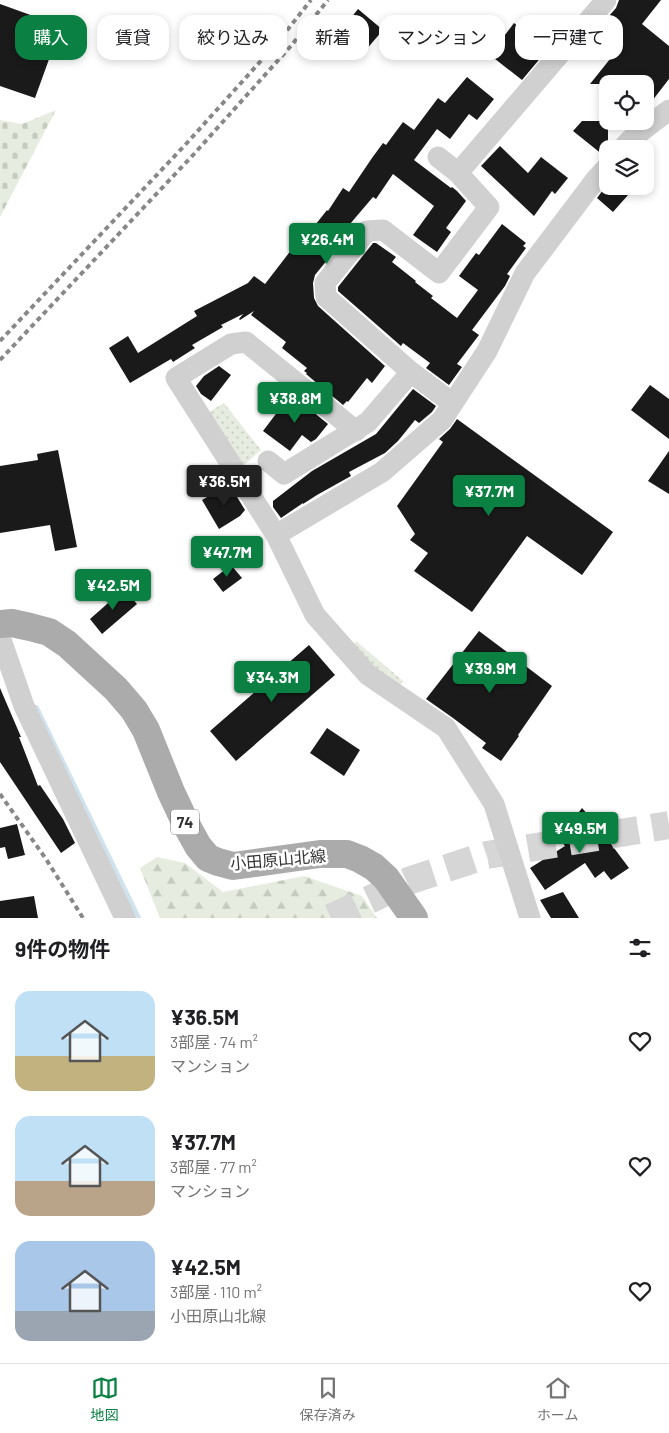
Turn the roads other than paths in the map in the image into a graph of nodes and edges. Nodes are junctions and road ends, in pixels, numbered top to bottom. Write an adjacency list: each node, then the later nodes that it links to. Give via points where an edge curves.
1 (606, 0): 5 (street)
2 (669, 110): 3 (street)
3 (630, 140)
4 (438, 157): 5 (street)
5 (458, 173): 7 (street, via 489,207 439,273 382,230 367,231 325,283 326,297)
6 (599, 176): 8 (street, via 526,273 486,351)
7 (411, 372): 8 (street); 9 (street, via 368,422)
8 (452, 403): 11 (street, via 442,420 382,472)
9 (356, 431): 10 (street, via 284,474); 11 (street, via 246,342 231,344 176,378)
10 (268, 461)
11 (276, 535): 15 (street, via 316,615 368,676 446,728 494,804)
12 (4, 628): 13 (street, via 24,706); 14 (main road, 小田原山北線 / 74, via 30,627 49,632 116,688 146,730 187,826 208,858 233,866 320,854 347,854 367,863 386,878)
13 (125, 918)
14 (414, 918)
15 (530, 918)

